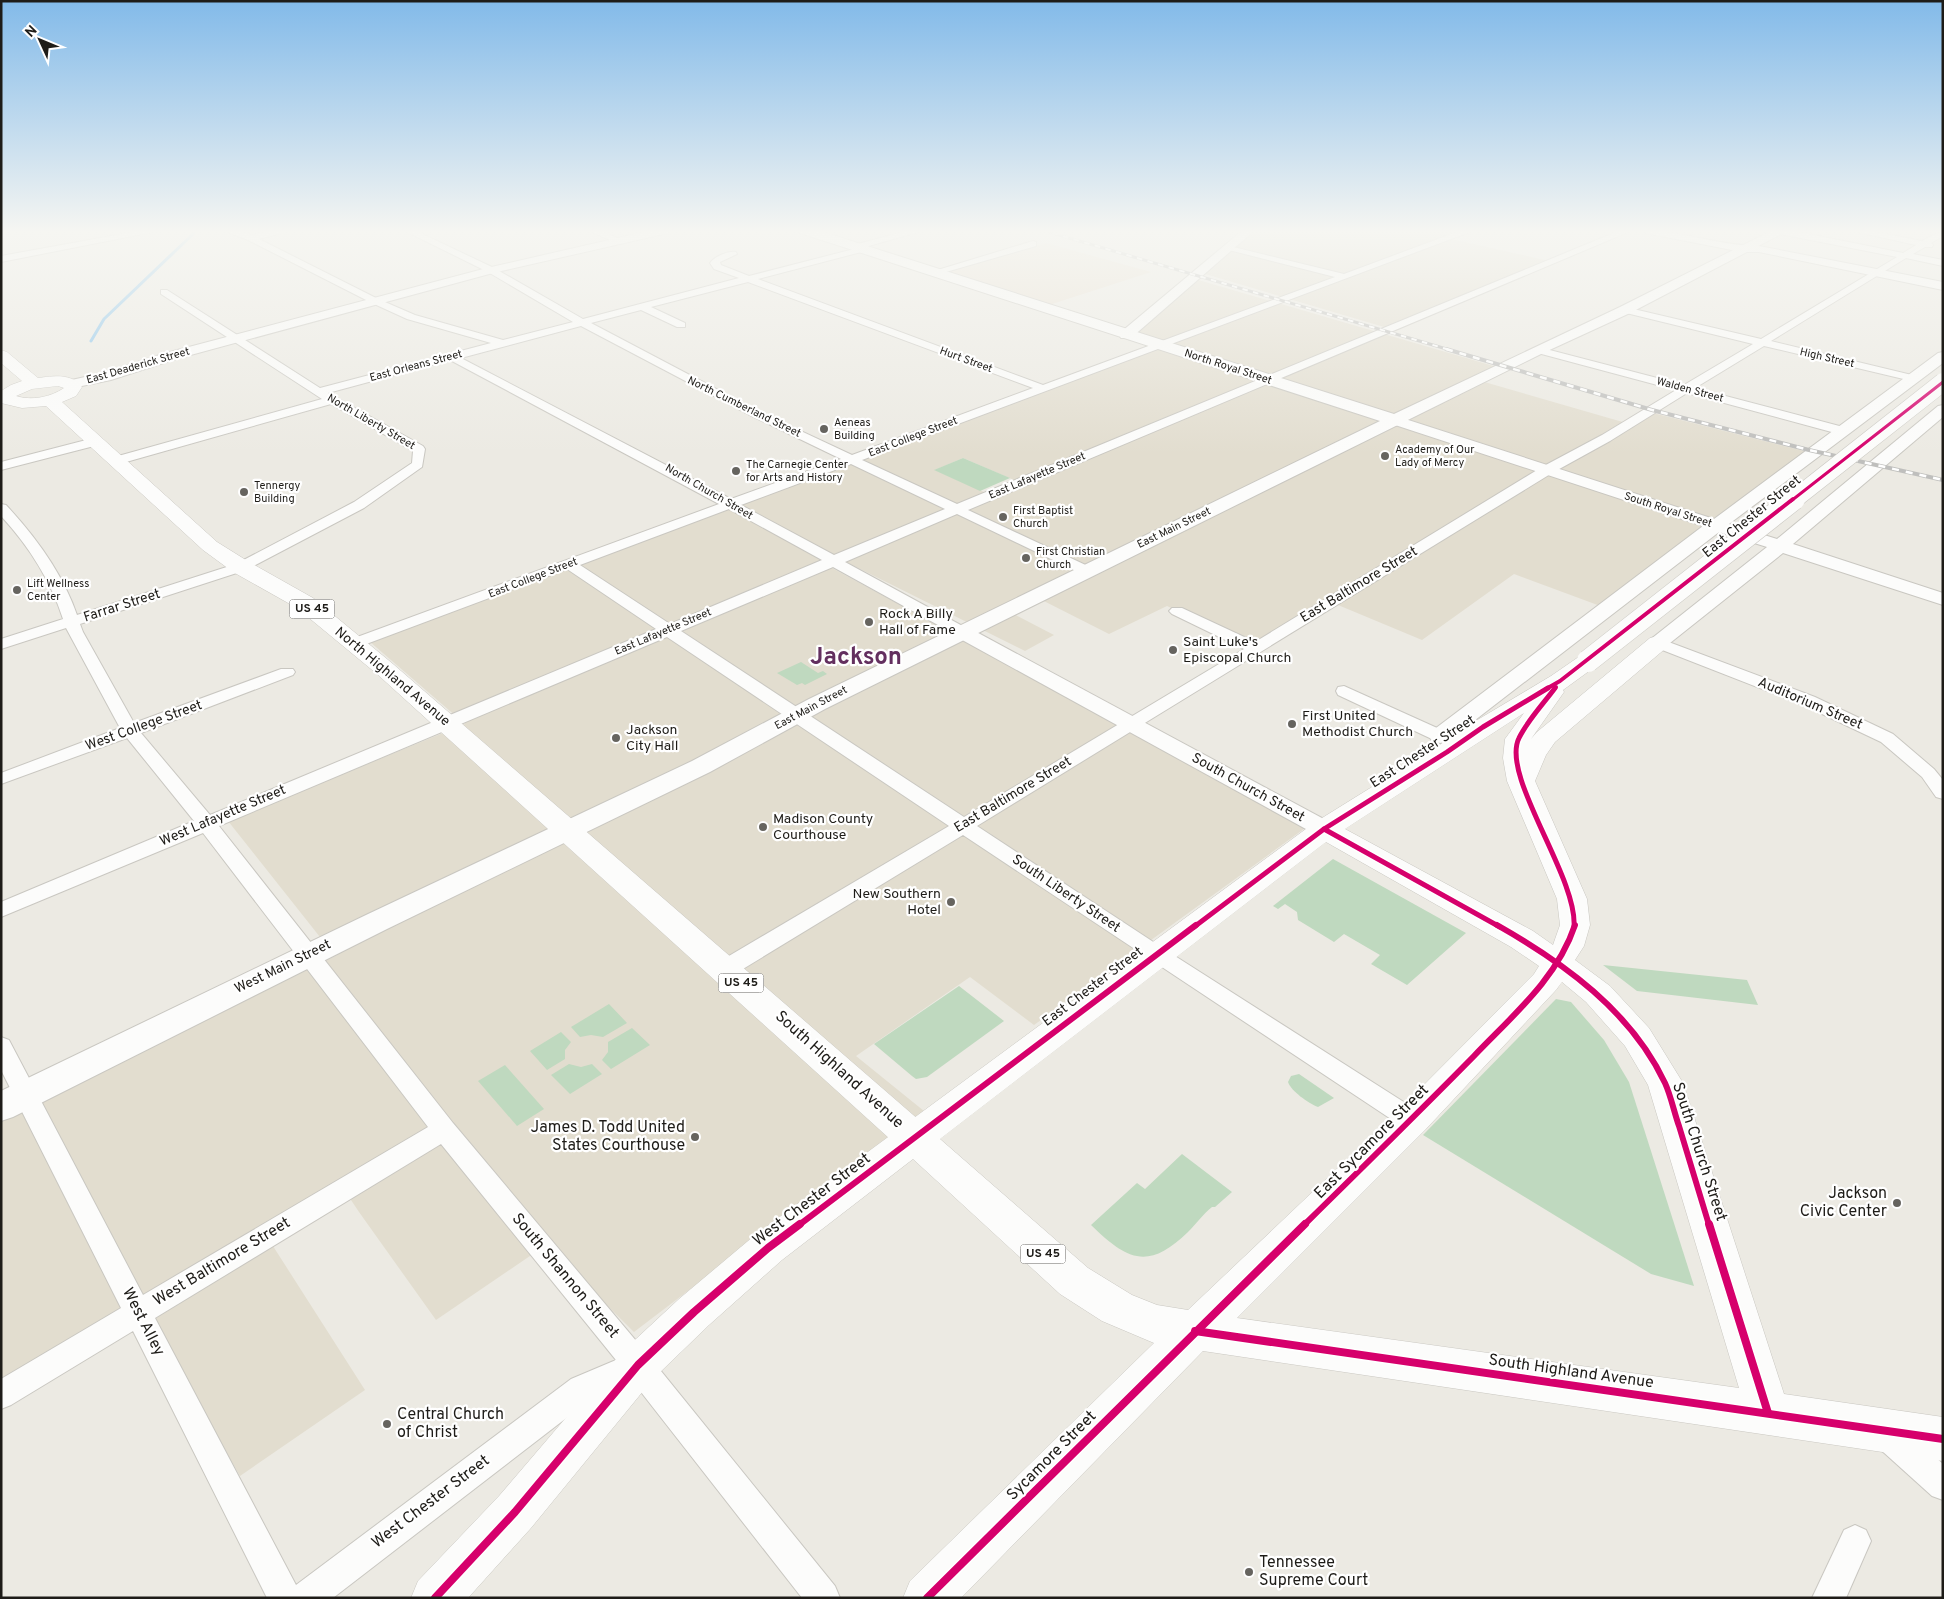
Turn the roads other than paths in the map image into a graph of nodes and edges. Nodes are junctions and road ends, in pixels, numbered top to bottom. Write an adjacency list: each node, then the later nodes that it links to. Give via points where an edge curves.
1 (184, 305): 18 (street, North Liberty Street)
2 (361, 305): 18 (street, East Deaderick Street)
3 (383, 305): 20 (street, via 411,317)
4 (551, 305): 15 (street, North Cumberland Street)
5 (645, 305): 13 (street, East Orleans Street)
6 (816, 305): 30 (street, Hurt Street)
7 (1036, 305): 17 (main road, North Royal Street)
8 (1160, 305): 17 (street)
9 (1271, 305): 21 (street, East College Street)
10 (1448, 305): 27 (street, East Lafayette Street)
11 (1635, 305): 14 (main road, East Main Street)
12 (1823, 305): 19 (street, East Baltimore Street)
13 (640, 306): 15 (street, East Orleans Street); 16 (street)
14 (1625, 310): 19 (street, High Street); 22 (main road, East Main Street)
15 (581, 322): 20 (street, East Orleans Street); 40 (street, North Cumberland Street, via 754,413)
16 (681, 325)
17 (1126, 334): 21 (main road, North Royal Street)
18 (236, 338): 29 (street, East Deaderick Street); 33 (street, North Liberty Street)
19 (1762, 342): 26 (street, High Street); 31 (street, East Baltimore Street)
20 (502, 343): 25 (street, East Orleans Street)
21 (1161, 345): 27 (main road, North Royal Street); 30 (street, East College Street)
22 (1538, 350): 31 (street, Walden Street); 37 (main road, East Main Street)
23 (1, 355): 32 (main road, North Highland Avenue / US 45)
24 (1943, 356): 26 (street)
25 (452, 357): 33 (street, East Orleans Street); 44 (street, North Church Street, via 652,460)
26 (1912, 378): 38 (street)
27 (1267, 379): 37 (main road, North Royal Street); 46 (street, East Lafayette Street)
28 (1943, 382): 63 (main road, East Chester Street, bridge)
29 (72, 384): 32 (main road, via 58,381)
30 (1042, 388): 40 (street, East College Street)
31 (1686, 389): 38 (street, Walden Street); 43 (street, East Baltimore Street)
32 (42, 392): 34 (main road, via 10,393); 39 (main road, North Highland Avenue / US 45)
33 (318, 392): 35 (street, North Liberty Street)
34 (4, 400)
35 (332, 400): 41 (street); 51 (street, North Liberty Street, via 419,449 418,464 359,505)
36 (1943, 409): 48 (street)
37 (1394, 420): 43 (street, South Royal Street); 52 (main road, East Main Street)
38 (1843, 431): 47 (street)
39 (94, 442): 41 (main road, North Highland Avenue / US 45); 42 (street)
40 (853, 459): 44 (street, East College Street); 46 (street, North Cumberland Street)
41 (115, 461): 51 (main road, North Highland Avenue / US 45, via 210,546)
42 (1, 466)
43 (1547, 470): 47 (street, South Royal Street); 61 (street, East Baltimore Street)
44 (731, 505): 49 (street, North Church Street); 50 (street, East College Street)
45 (1, 508): 55 (street, South Shannon Street, via 26,535 64,598)
46 (957, 509): 49 (street, East Lafayette Street); 52 (street, North Cumberland Street)
47 (1716, 525): 48 (street, South Royal Street); 69 (street)
48 (1780, 546): 53 (street, South Royal Street); 59 (street)
49 (833, 561): 56 (street, East Lafayette Street); 57 (street, North Church Street)
50 (569, 564): 56 (street); 58 (street, East College Street)
51 (241, 567): 55 (street, Farrar Street); 58 (main road, North Highland Avenue / US 45, via 305,603)
52 (1087, 571): 57 (main road, East Main Street)
53 (1943, 599)
54 (1176, 611): 61 (street)
55 (71, 623): 60 (street, Farrar Street); 68 (street, South Shannon Street)
56 (668, 629): 65 (street); 66 (street, East Lafayette Street)
57 (962, 632): 65 (main road, East Main Street); 67 (street, South Church Street)
58 (354, 643): 66 (main road, North Highland Avenue / US 45)
59 (1658, 643): 71 (main road, via 1546,736 1533,754); 72 (street, Auditorium Street, via 1817,704 1878,734 1928,772)
60 (1, 644)
61 (1255, 648): 67 (street, East Baltimore Street)
62 (287, 672): 68 (street, West College Street)
63 (1560, 681): 71 (main road, East Sycamore Street, via 1518,739 1516,758); 73 (main road, East Chester Street)
64 (1344, 691): 69 (street)
65 (796, 716): 75 (street, South Liberty Street); 76 (main road, East Main Street)
66 (445, 722): 74 (street, West Lafayette Street); 76 (main road, North Highland Avenue / US 45)
67 (1131, 724): 75 (street, East Baltimore Street); 77 (street, South Church Street)
68 (130, 731): 70 (street, West College Street); 74 (street, South Shannon Street)
69 (1440, 736): 73 (main road)
70 (1, 779)
71 (1521, 781): 81 (main road, East Sycamore Street, via 1572,899 1576,925)
72 (1943, 793)
73 (1360, 805): 77 (main road, East Chester Street)
74 (206, 823): 78 (street, West Lafayette Street); 79 (street, South Shannon Street)
75 (963, 825): 80 (street, South Liberty Street); 82 (street, East Baltimore Street)
76 (567, 829): 79 (main road, West Main Street); 82 (main road, South Highland Avenue / US 45)
77 (1324, 829): 80 (main road, East Chester Street); 81 (main road, South Church Street, via 1522,939)
78 (1, 910)
79 (308, 954): 84 (main road, West Main Street); 86 (street, South Shannon Street)
80 (1156, 954): 85 (street, South Liberty Street); 87 (main road, East Chester Street)
81 (1558, 963): 85 (main road, East Sycamore Street, via 1545,982); 92 (main road, South Church Street, via 1598,994 1637,1037 1665,1082)
82 (725, 969): 87 (main road, South Highland Avenue / US 45)
83 (1, 1046): 84 (street, West Alley)
84 (14, 1100): 88 (street, West Alley)
85 (1412, 1120): 89 (main road, East Sycamore Street)
86 (444, 1130): 88 (street, West Baltimore Street); 90 (street, South Shannon Street)
87 (914, 1138): 89 (main road, South Highland Avenue / US 45, via 1074,1281 1132,1315 1155,1324); 90 (main road, West Chester Street, via 768,1248)
88 (138, 1312): 91 (street, West Baltimore Street); 97 (street, West Alley)
89 (1195, 1331): 92 (main road, South Highland Avenue / US 45); 101 (main road, Sycamore Street)
90 (638, 1365): 98 (street, West Chester Street, via 581,1389); 99 (main road, via 515,1512); 100 (street, South Shannon Street)
91 (1, 1395)
92 (1768, 1413): 93 (main road, South Highland Avenue / US 45)
93 (1881, 1430): 94 (main road, South Highland Avenue / US 45); 95 (street)
94 (1943, 1439)
95 (1943, 1485)
96 (1855, 1541): 102 (street)
97 (285, 1598)
98 (306, 1598)
99 (435, 1598)
100 (823, 1598)
101 (927, 1598)
102 (1829, 1598)

